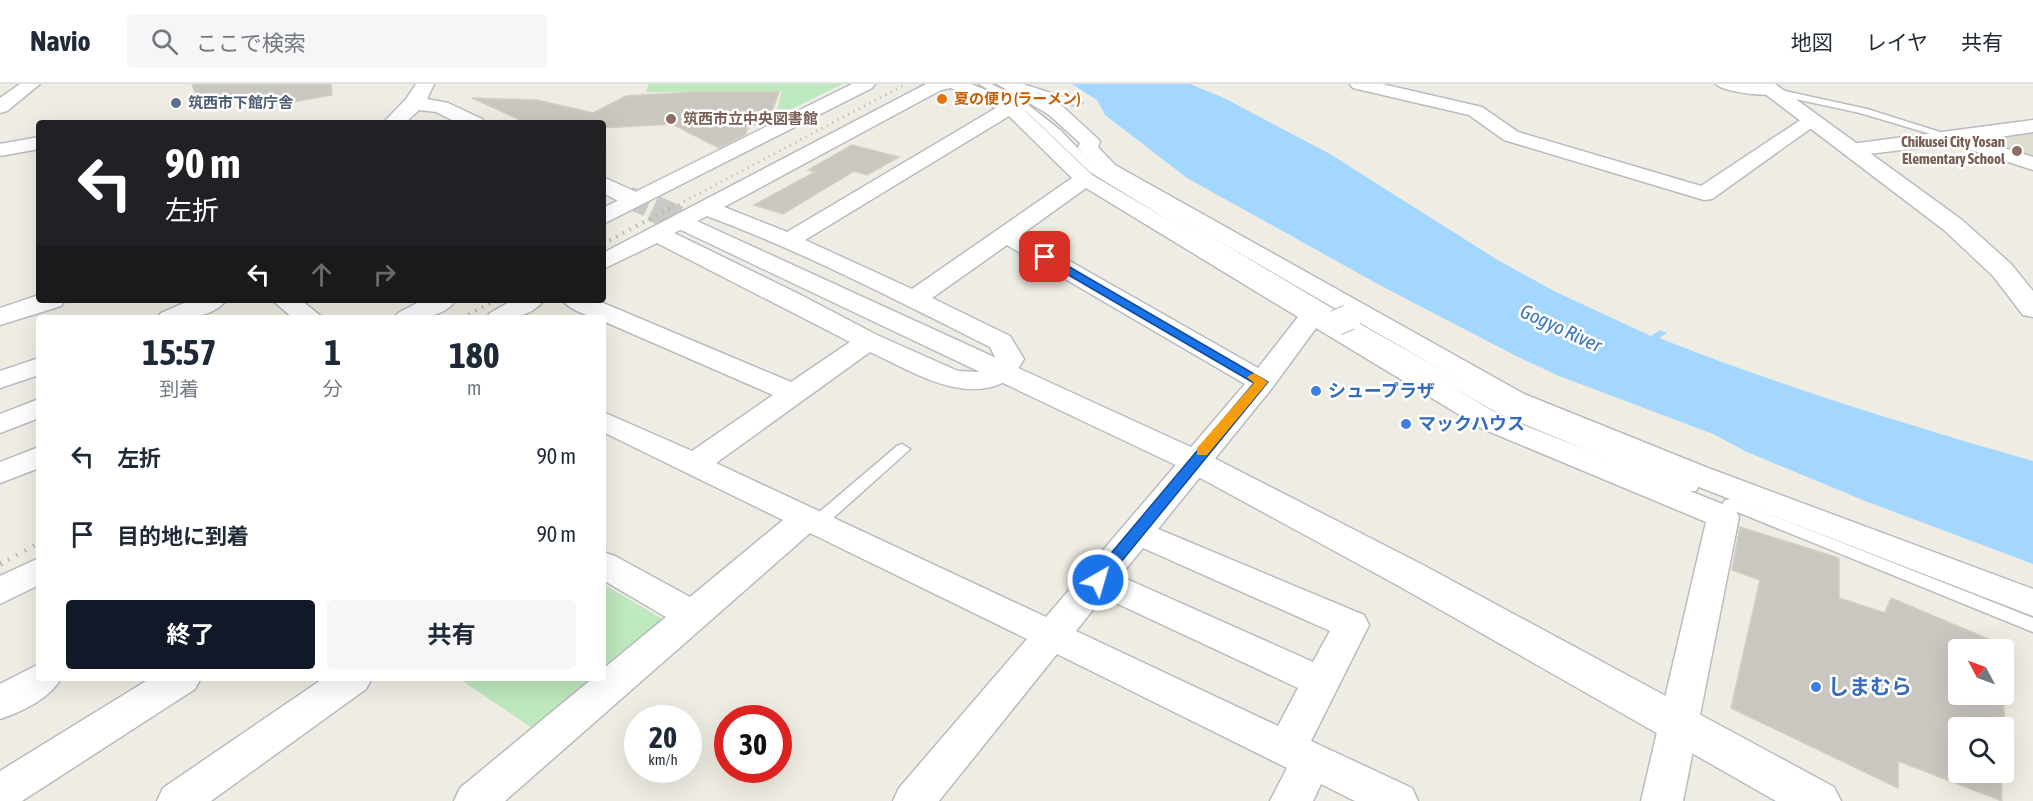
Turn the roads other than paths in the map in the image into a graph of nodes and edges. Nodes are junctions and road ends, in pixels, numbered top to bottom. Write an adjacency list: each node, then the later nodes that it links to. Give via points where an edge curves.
1 (31, 84): 12 (street)
2 (866, 84): 25 (street)
3 (957, 84): 10 (street); 26 (street, via 938,85)
4 (983, 84): 22 (lane, via 1027,108)
5 (1014, 84): 11 (lane)
6 (1359, 84): 15 (street, via 1475,111 1511,136 1704,194)
7 (1725, 84): 8 (street)
8 (1766, 87): 15 (street); 17 (lane, via 1887,115)
9 (417, 90): 13 (street); 14 (street)
10 (1008, 96): 22 (street, via 1055,110 1090,141); 29 (street)
11 (1077, 103)
12 (0, 107)
13 (395, 120)
14 (469, 120)
15 (1812, 121): 20 (street)
16 (2033, 126): 17 (street)
17 (1954, 138): 20 (street); 21 (street)
18 (36, 144): 19 (street)
19 (0, 150)
20 (1851, 150): 38 (street, via 1953,225 2002,270)
21 (2033, 164)
22 (1093, 172): 28 (street); 44 (street); 44 (street); 59 (lane, via 1503,410 1690,487)
23 (606, 185): 24 (street)
24 (628, 196)
25 (606, 215)
26 (697, 216): 27 (street); 29 (street); 47 (street)
27 (657, 234): 30 (street); 45 (street)
28 (1005, 234): 31 (street); 49 (street)
29 (788, 241): 31 (street)
30 (606, 260)
31 (914, 299): 47 (street, via 1001,342 1010,359)
32 (42, 303): 43 (street)
33 (206, 303): 39 (street)
34 (436, 303): 41 (street)
35 (526, 303): 42 (street)
36 (582, 303): 50 (street)
37 (297, 308): 40 (street)
38 (2033, 309)
39 (177, 315)
40 (277, 315)
41 (413, 315)
42 (504, 315)
43 (0, 317)
44 (1337, 319): 49 (street); 59 (street, via 1514,400); 60 (street, via 1493,423)
45 (868, 341): 47 (street, via 953,380 980,381); 50 (street)
46 (36, 367): 48 (street)
47 (1002, 372): 56 (street)
48 (0, 380)
49 (1262, 382): 56 (street)
50 (792, 393): 57 (street)
51 (36, 409): 53 (street)
52 (606, 422): 57 (street)
53 (0, 424)
54 (902, 449): 61 (lane)
55 (36, 458): 58 (street)
56 (1194, 461): 62 (street); 76 (street)
57 (694, 464): 61 (street)
58 (0, 473)
59 (1696, 475): 67 (street)
60 (1723, 517): 69 (lane, via 1731,504); 76 (street)
61 (811, 521): 68 (street); 70 (street)
62 (1136, 532): 65 (street); 74 (street, via 1351,625)
63 (606, 566): 68 (street)
64 (36, 572): 66 (street)
65 (1098, 580): 70 (street); 74 (street)
66 (0, 591)
67 (2033, 603)
68 (692, 615): 80 (street)
69 (2033, 625)
70 (1051, 635): 77 (street); 81 (street)
71 (37, 681): 75 (street)
72 (178, 681): 78 (street)
73 (349, 681): 79 (street)
74 (1321, 682): 77 (street)
75 (0, 703)
76 (1678, 722): 84 (street); 85 (street)
77 (1299, 755): 82 (street); 83 (street)
78 (0, 793)
79 (178, 801)
80 (475, 801)
81 (914, 801)
82 (1291, 801)
83 (1397, 801)
84 (1662, 801)
85 (1818, 801)

